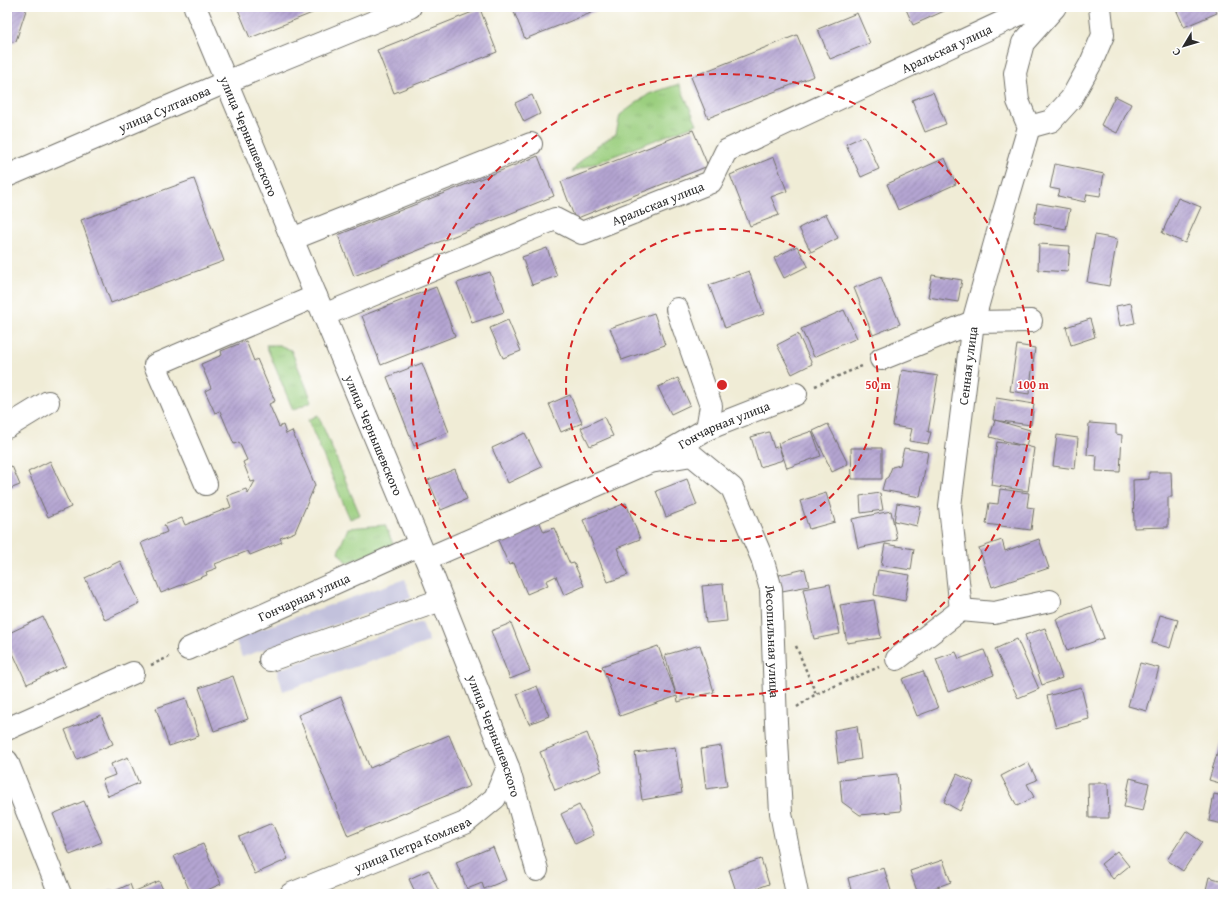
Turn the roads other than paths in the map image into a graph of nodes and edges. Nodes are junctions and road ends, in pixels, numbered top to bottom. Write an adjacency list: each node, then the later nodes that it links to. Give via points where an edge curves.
1 (195, 7): 6 (street, улица Чернышевского)
2 (410, 7): 6 (street, улица Султанова)
3 (1035, 7): 11 (street, Аральская улица, via 726,151 711,182 582,233 555,219)
4 (1055, 7): 7 (street, via 1023,44 1015,73 1018,101)
5 (1100, 7): 7 (street, via 1103,35 1092,63 1071,98 1051,121)
6 (226, 82): 9 (street, улица Султанова); 10 (street, улица Чернышевского)
7 (1030, 128): 14 (street, Сенная улица)
8 (531, 144): 10 (street)
9 (7, 176)
10 (292, 239): 11 (street, улица Чернышевского)
11 (320, 305): 21 (street, Аральская улица, via 155,365); 22 (street, улица Чернышевского)
12 (677, 309): 19 (street, via 711,406)
13 (1031, 321): 14 (street)
14 (973, 322): 15 (street); 25 (street, Сенная улица, via 950,506)
15 (881, 359)
16 (796, 394): 19 (street, Гончарная улица)
17 (48, 402): 18 (street)
18 (7, 427)
19 (706, 429): 20 (street, Гончарная улица)
20 (650, 462): 22 (street, Гончарная улица); 36 (street, Лесопильная улица, via 692,455 732,488 762,558 771,589 781,813)
21 (206, 484)
22 (422, 552): 23 (street, улица Чернышевского); 26 (street, Гончарная улица)
23 (441, 600): 28 (street); 32 (street, улица Чернышевского)
24 (1050, 601): 25 (street, via 994,613)
25 (961, 610): 27 (street)
26 (188, 649)
27 (898, 659)
28 (270, 660)
29 (133, 673): 30 (street)
30 (7, 729)
31 (7, 761): 34 (street)
32 (508, 767): 33 (street, улица Чернышевского); 35 (street, улица Петра Комлева, via 495,798 465,823)
33 (537, 870)
34 (60, 894)
35 (291, 894)
36 (797, 894)

